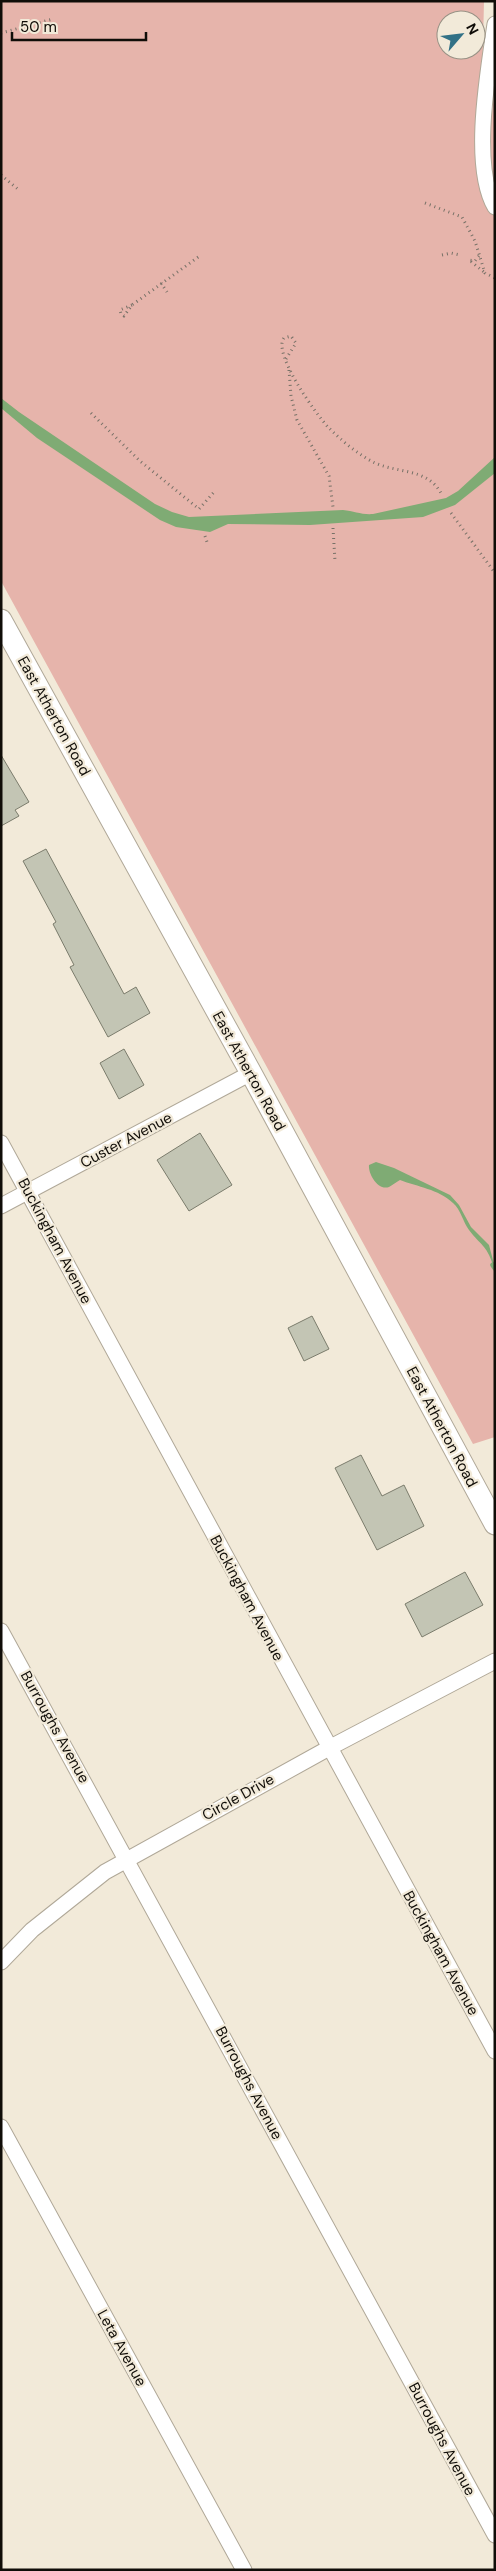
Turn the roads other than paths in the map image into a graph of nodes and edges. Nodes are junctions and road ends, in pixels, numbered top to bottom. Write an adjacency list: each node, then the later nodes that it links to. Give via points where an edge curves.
1 (495, 24): 2 (street, via 482,160 488,195)
2 (495, 207)
3 (1, 620): 4 (street, East Atherton Road)
4 (251, 1074): 6 (street, Custer Avenue); 8 (street, East Atherton Road)
5 (1, 1143): 6 (street, Buckingham Avenue)
6 (28, 1191): 7 (street, Custer Avenue); 11 (street, Buckingham Avenue)
7 (1, 1206)
8 (495, 1524)
9 (1, 1631): 12 (street, Burroughs Avenue)
10 (495, 1661): 11 (street, Circle Drive)
11 (329, 1748): 12 (street, Circle Drive); 14 (street, Buckingham Avenue)
12 (127, 1858): 13 (street, Circle Drive, via 32,1930); 16 (street, Burroughs Avenue)
13 (1, 1962)
14 (495, 2051)
15 (1, 2126): 17 (street, Leta Avenue)
16 (495, 2536)
17 (244, 2570)

